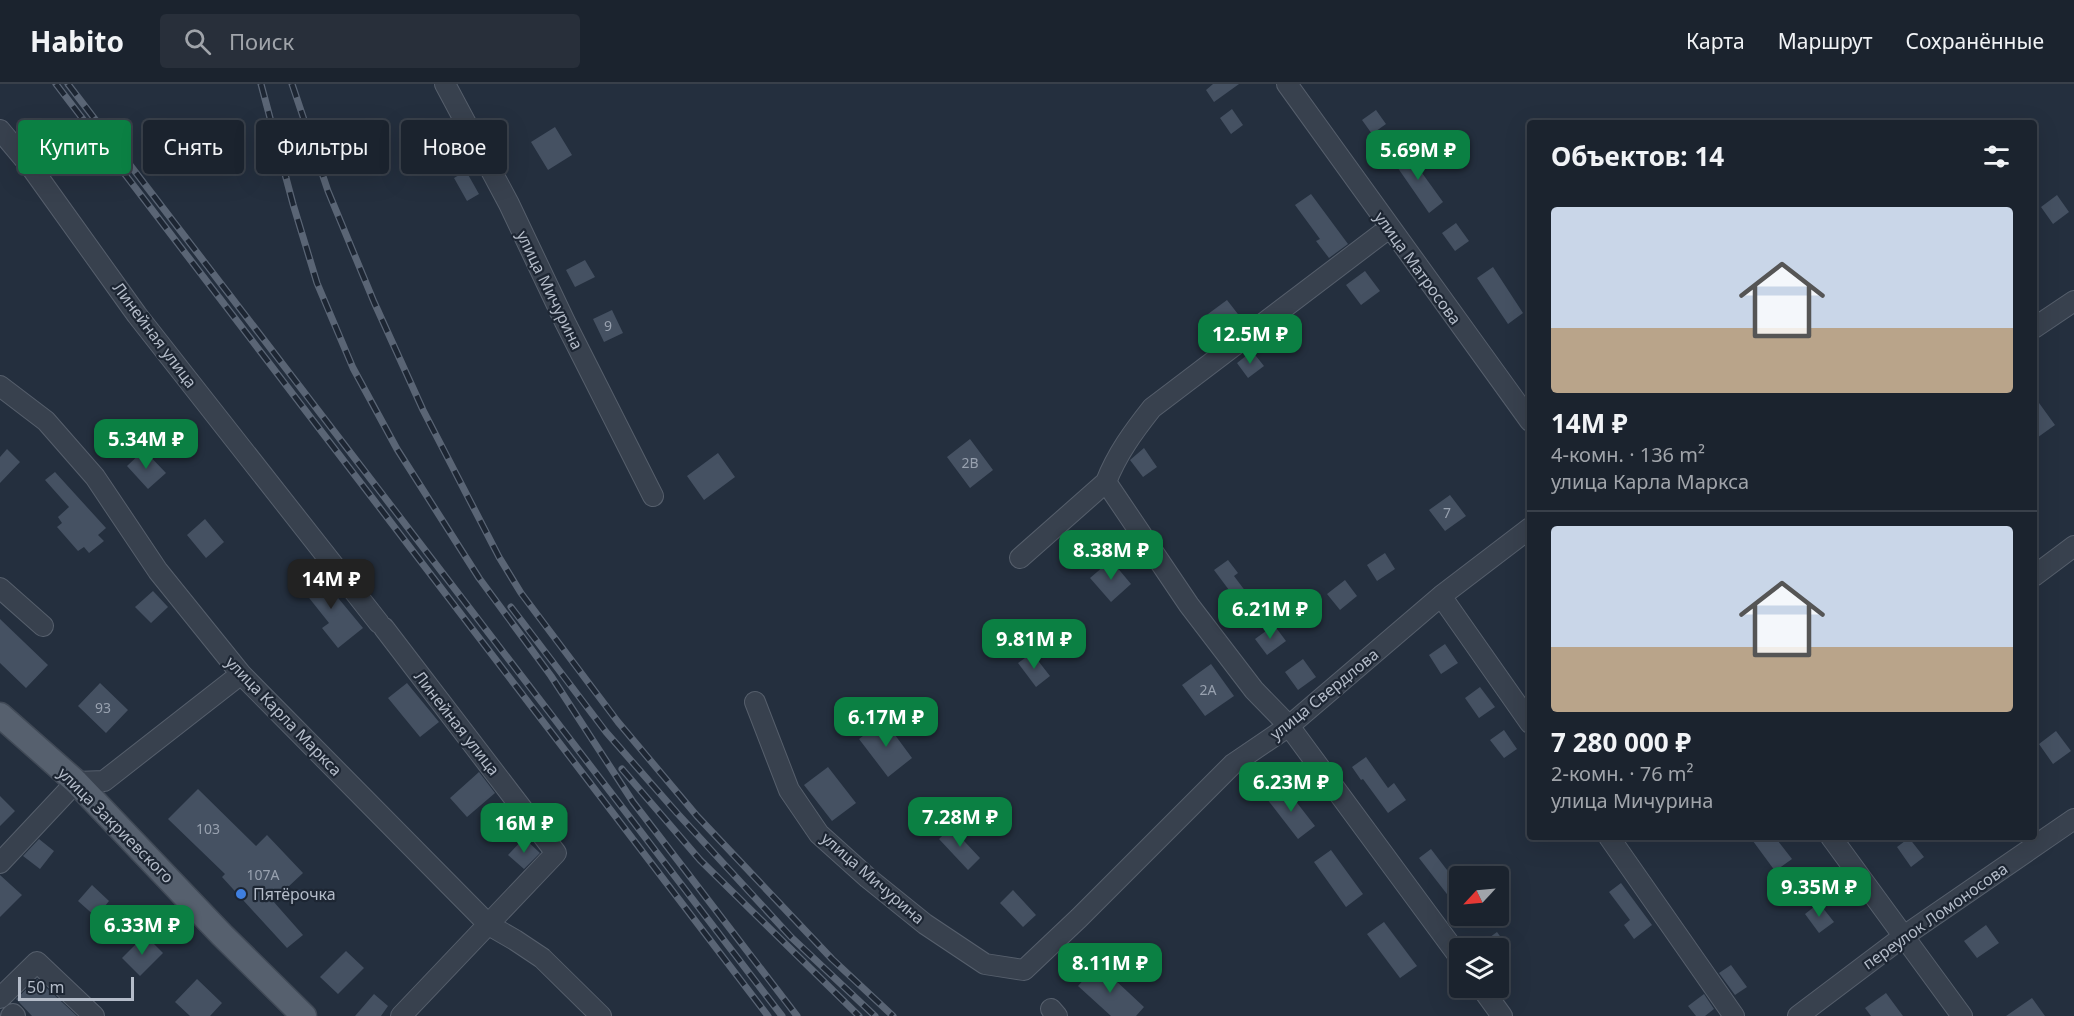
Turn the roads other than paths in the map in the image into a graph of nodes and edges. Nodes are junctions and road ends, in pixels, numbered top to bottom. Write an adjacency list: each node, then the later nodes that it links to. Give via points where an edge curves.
1 (445, 84): 10 (street, улица Мичурина, via 509,204)
2 (1287, 84): 4 (street, улица Матросова)
3 (0, 130): 28 (street, Линейная улица, via 137,315 556,853)
4 (1389, 228): 8 (street, улица Матросова); 9 (street, via 1152,408 1128,439)
5 (2074, 301): 6 (street)
6 (2037, 326)
7 (0, 386): 18 (street, улица Карла Маркса, via 46,422 95,477 158,571)
8 (1527, 417)
9 (1106, 482): 13 (street); 22 (street, via 1189,605 1254,690)
10 (653, 496)
11 (1527, 530): 16 (street, улица Свердлова)
12 (2074, 546): 14 (street)
13 (1020, 558)
14 (2037, 574)
15 (0, 588): 17 (street)
16 (1441, 596): 21 (street); 22 (street, улица Свердлова)
17 (44, 626)
18 (240, 674): 23 (street, via 104,781); 28 (street, улица Карла Маркса)
19 (755, 702): 31 (street, улица Мичурина, via 789,790 819,834 925,924 985,964)
20 (0, 715): 23 (main road, улица Закриевского)
21 (1527, 719)
22 (1289, 726): 30 (street); 31 (street, улица Свердлова, via 1233,764)
23 (76, 782): 27 (street); 37 (main road, улица Закриевского)
24 (2074, 819): 29 (street, переулок Ломоносова)
25 (1611, 840): 41 (street)
26 (1833, 840): 29 (street)
27 (0, 863)
28 (489, 926): 38 (street); 39 (street, улица Карла Маркса, via 542,958)
29 (1904, 936): 42 (street, переулок Ломоносова); 43 (street)
30 (1449, 943)
31 (1024, 970)
32 (5, 985): 36 (street, via 37,962)
33 (1489, 998): 40 (street)
34 (11, 1016): 35 (street)
35 (15, 1016)
36 (94, 1016)
37 (304, 1016)
38 (401, 1016)
39 (601, 1016)
40 (1502, 1016)
41 (1734, 1016)
42 (1797, 1016)
43 (1962, 1016)

